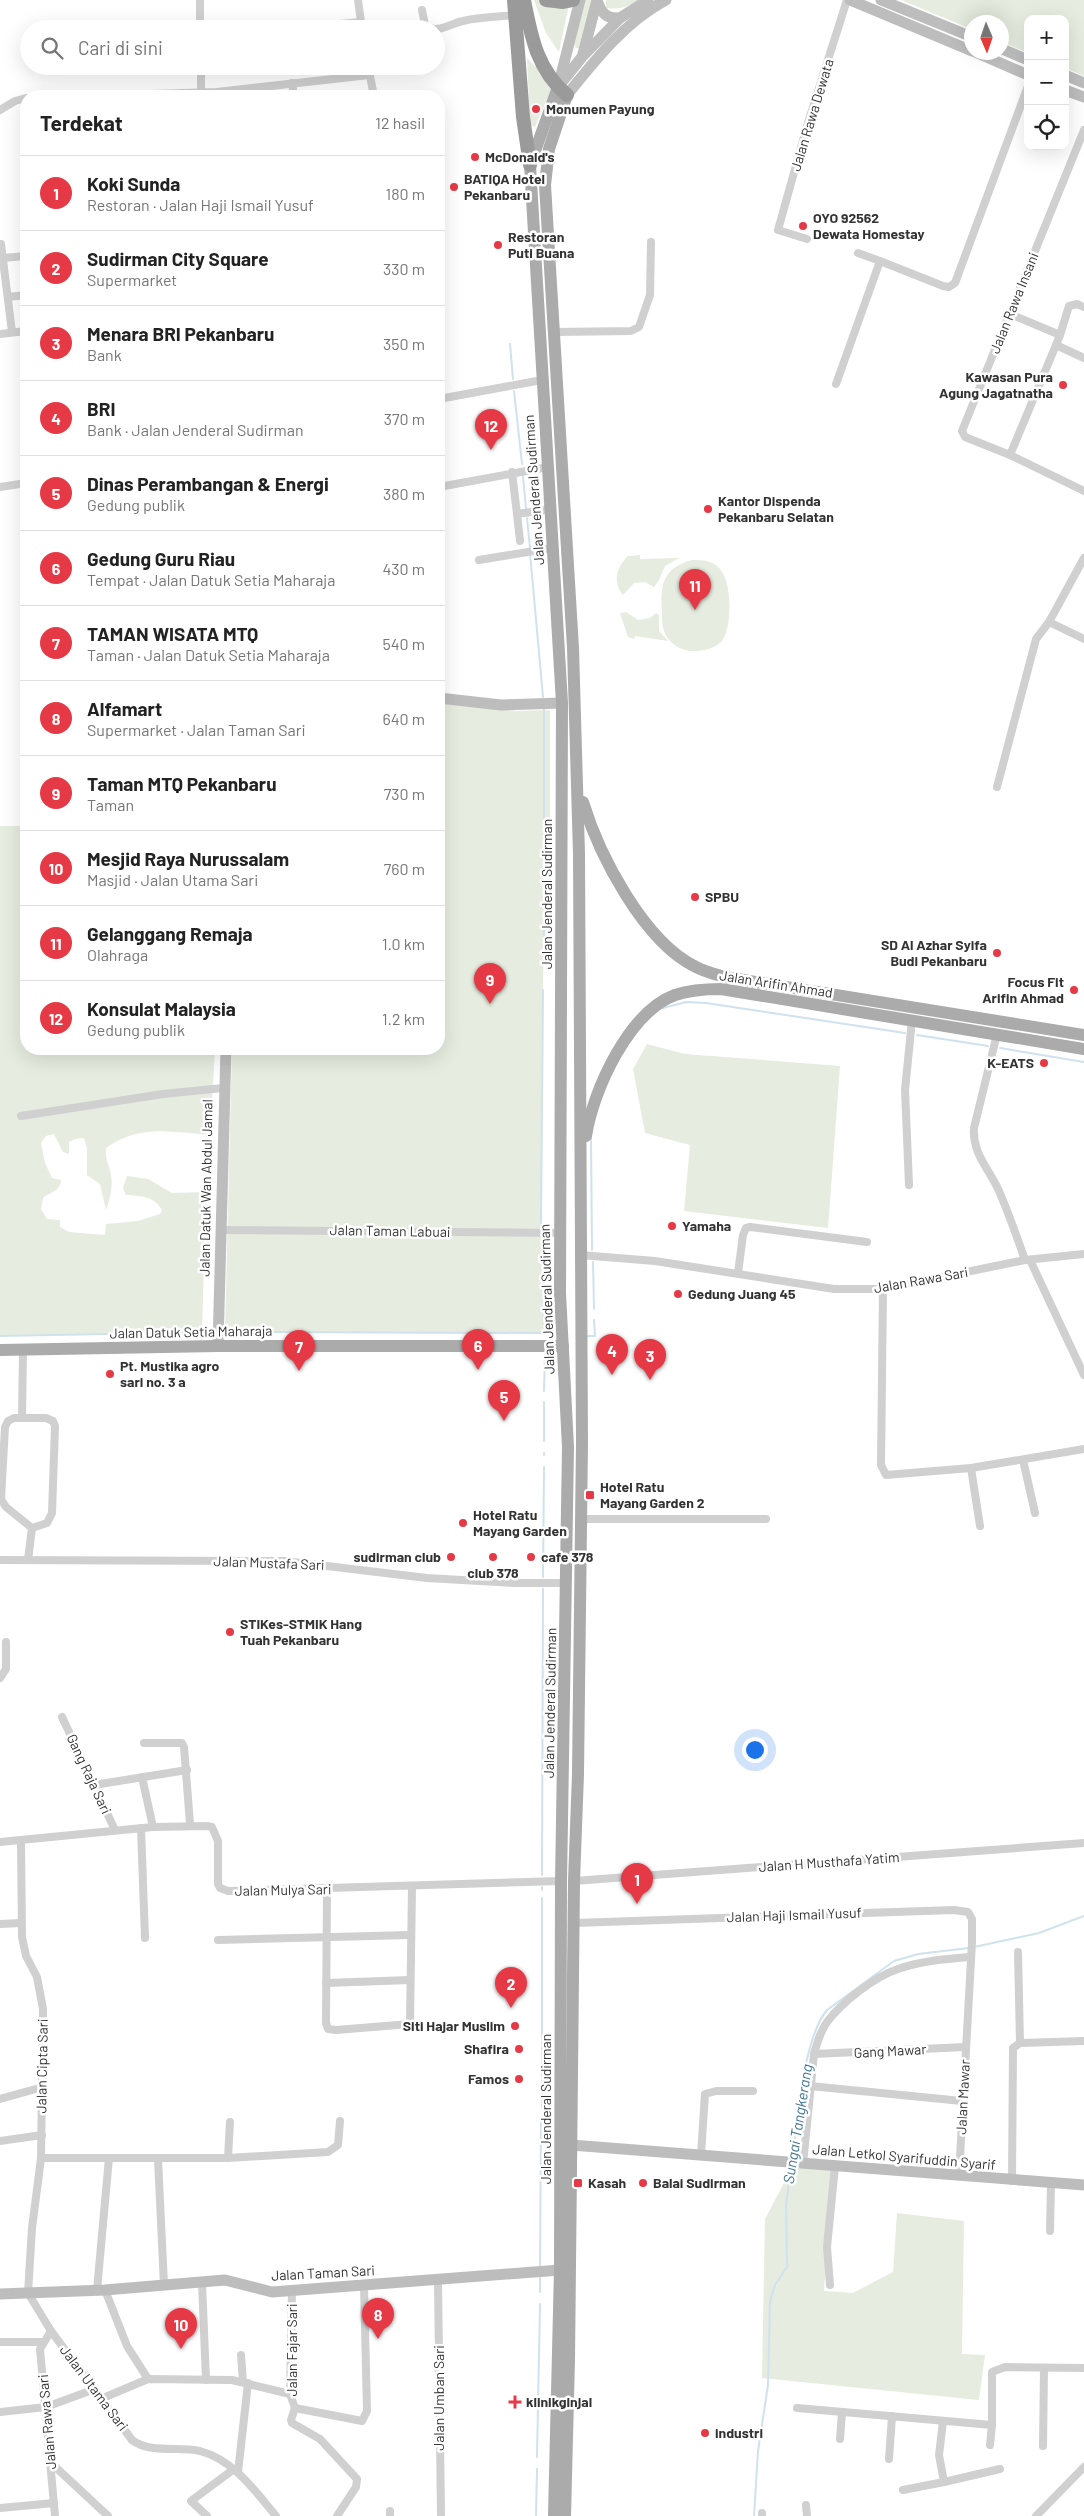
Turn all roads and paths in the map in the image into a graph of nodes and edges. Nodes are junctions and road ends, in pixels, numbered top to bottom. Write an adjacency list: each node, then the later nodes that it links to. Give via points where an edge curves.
1 (200, 0): 17 (street)
2 (358, 0): 18 (street)
3 (514, 0): 14 (highway)
4 (524, 0): 37 (highway, via 532,43 546,72)
5 (546, 0): 6 (highway)
6 (573, 0)
7 (580, 0): 37 (street)
8 (597, 0): 15 (street, via 604,14); 24 (street)
9 (648, 0): 15 (street)
10 (666, 0): 37 (street, via 616,38)
11 (849, 0): 16 (street); 45 (street, Jalan Rawa Dewata, via 807,126 778,230)
12 (881, 0): 16 (street)
13 (422, 10): 19 (street)
14 (515, 15): 20 (street, via 461,21); 44 (highway)
15 (620, 18): 24 (street)
16 (911, 18): 21 (street); 22 (street)
17 (200, 20)
18 (360, 20)
19 (424, 20)
20 (445, 27)
21 (964, 35)
22 (964, 47)
23 (1009, 52): 25 (street)
24 (582, 57): 37 (street)
25 (1024, 58)
26 (992, 60): 27 (street)
27 (1024, 73)
28 (201, 75): 33 (street)
29 (369, 75): 32 (street); 36 (street)
30 (1069, 77): 31 (street)
31 (1084, 83)
32 (292, 84): 34 (street); 35 (street)
33 (201, 90)
34 (247, 90)
35 (293, 90)
36 (373, 90)
37 (562, 91): 44 (main road, Jalan Jenderal Sudirman); 58 (main road, Jalan Jenderal Sudirman, via 546,172)
38 (1069, 91): 40 (street)
39 (1024, 97): 51 (street, via 954,283 943,286)
40 (1084, 97)
41 (20, 100): 42 (street)
42 (0, 110)
43 (1084, 130): 55 (street, Jalan Rawa Insani)
44 (530, 165): 63 (main road, Jalan Jenderal Sudirman)
45 (807, 239)
46 (652, 242): 58 (street, via 650,295 639,327 631,331)
47 (1, 244): 50 (street)
48 (858, 253): 51 (street)
49 (20, 257): 50 (street)
50 (3, 258): 53 (street)
51 (880, 261): 64 (street)
52 (20, 296): 53 (street)
53 (8, 297): 57 (street)
54 (1084, 307): 60 (street, via 1070,306)
55 (1010, 314): 60 (street); 68 (street, Jalan Rawa Insani, via 962,431 965,437)
56 (20, 331): 57 (street)
57 (12, 332): 59 (street)
58 (554, 332): 65 (main road, Jalan Jenderal Sudirman)
59 (0, 334)
60 (1060, 335): 61 (street)
61 (1056, 345): 62 (street); 68 (street)
62 (1084, 358)
63 (542, 380): 66 (main road, Jalan Jenderal Sudirman); 67 (street)
64 (836, 384)
65 (560, 395): 66 (main road); 85 (main road, Jalan Jenderal Sudirman)
66 (543, 396): 69 (main road, Jalan Jenderal Sudirman)
67 (445, 399)
68 (1010, 455): 74 (street, Jalan Rawa Insani)
69 (548, 467): 70 (street); 75 (main road, Jalan Jenderal Sudirman)
70 (512, 472): 72 (street); 76 (street)
71 (20, 483): 73 (street)
72 (445, 486)
73 (0, 487)
74 (1084, 491)
75 (551, 509): 76 (street); 78 (main road, Jalan Jenderal Sudirman)
76 (517, 514): 77 (street)
77 (520, 541)
78 (552, 548): 80 (street); 84 (main road, Jalan Jenderal Sudirman)
79 (1084, 558): 81 (street)
80 (479, 560)
81 (1049, 622): 82 (street); 86 (street, via 1036,639)
82 (1084, 639)
83 (445, 699): 84 (street, via 501,705)
84 (562, 703): 87 (main road, Jalan Jenderal Sudirman)
85 (578, 785): 88 (main road, Jalan Jenderal Sudirman); 93 (main road, Jalan Arifin Ahmad, via 598,843 635,909 660,940 695,967 725,977)
86 (997, 788)
87 (562, 954): 88 (main road); 89 (main road, Jalan Jenderal Sudirman)
88 (579, 954): 90 (main road, Jalan Jenderal Sudirman)
89 (562, 979): 90 (main road); 101 (main road, Jalan Jenderal Sudirman)
90 (580, 979): 98 (main road, Jalan Jenderal Sudirman)
91 (912, 1020): 92 (main road, Jalan Arifin Ahmad); 98 (main road, Jalan Arifin Ahmad, via 721,989 698,990 670,998 653,1008 634,1028 612,1065 592,1111); 99 (street, via 905,1090)
92 (997, 1034): 94 (main road, Jalan Arifin Ahmad); 105 (street, via 974,1128 974,1140 981,1162 1000,1192)
93 (1084, 1035)
94 (1084, 1049)
95 (226, 1055): 96 (street, Jalan Datuk Wan Abdul Jamal)
96 (223, 1088): 97 (street); 100 (street, Jalan Datuk Wan Abdul Jamal)
97 (21, 1116)
98 (579, 1178): 104 (main road, Jalan Jenderal Sudirman)
99 (909, 1186)
100 (220, 1230): 101 (street, Jalan Taman Labuai); 108 (street, Jalan Datuk Wan Abdul Jamal)
101 (560, 1233): 109 (main road, Jalan Jenderal Sudirman)
102 (866, 1242): 106 (street, via 750,1227 743,1235)
103 (1084, 1254): 105 (street, Jalan Rawa Sari)
104 (580, 1255): 106 (street, Jalan Rawa Sari); 118 (main road, Jalan Jenderal Sudirman)
105 (1028, 1260): 107 (street, Jalan Rawa Sari); 112 (street)
106 (738, 1273): 107 (street, Jalan Rawa Sari, via 834,1289)
107 (883, 1289): 116 (street, via 883,1472 890,1476)
108 (218, 1336): 109 (main road, Jalan Datuk Setia Maharaja); 111 (main road, Jalan Datuk Setia Maharaja)
109 (563, 1346): 124 (main road, Jalan Jenderal Sudirman, via 568,1447)
110 (0, 1350): 111 (main road, Jalan Datuk Setia Maharaja)
111 (23, 1350): 113 (street)
112 (1084, 1376)
113 (22, 1418): 121 (street, via 10,1419 5,1427 0,1494 6,1507); 121 (street, via 46,1418 55,1426 52,1513 47,1522)
114 (1084, 1449): 115 (street)
115 (1023, 1460): 116 (street); 117 (street)
116 (971, 1468): 120 (street)
117 (1035, 1514)
118 (580, 1519): 119 (street); 131 (main road, Jalan Jenderal Sudirman)
119 (766, 1519)
120 (980, 1526)
121 (32, 1528): 123 (street)
122 (0, 1560): 123 (street, Jalan Mustafa Sari)
123 (28, 1560): 124 (street, Jalan Mustafa Sari, via 285,1561 427,1578)
124 (567, 1583): 130 (main road, Jalan Jenderal Sudirman)
125 (6, 1642): 126 (street, via 6,1669)
126 (0, 1678)
127 (62, 1717): 133 (street, Gang Raja Sari)
128 (144, 1743): 129 (street, via 182,1743)
129 (187, 1770): 132 (street); 134 (street)
130 (564, 1774): 131 (main road); 141 (main road, Jalan Jenderal Sudirman)
131 (578, 1774): 141 (main road, Jalan Jenderal Sudirman)
132 (142, 1777): 133 (street); 135 (street)
133 (94, 1785): 137 (street, Gang Raja Sari)
134 (190, 1824): 135 (street, Jalan Mulya Sari); 143 (street, Jalan Mulya Sari, via 207,1826 216,1834 218,1884 224,1890)
135 (153, 1827): 136 (street, Jalan Mulya Sari)
136 (141, 1828): 137 (street, Jalan Mulya Sari); 149 (street)
137 (115, 1830): 139 (street, Jalan Mulya Sari)
138 (0, 1842): 139 (street, Jalan Mulya Sari)
139 (21, 1842): 144 (street, Jalan Cipta Sari)
140 (1084, 1843): 141 (street, Jalan H Musthafa Yatim)
141 (568, 1881): 142 (street, Jalan Mulya Sari); 145 (main road, Jalan Jenderal Sudirman); 181 (main road, Jalan Jenderal Sudirman)
142 (412, 1887): 143 (street, Jalan Mulya Sari); 147 (street)
143 (327, 1890): 148 (street)
144 (21, 1923): 146 (street); 159 (street, Jalan Cipta Sari, via 24,1948 41,1992)
145 (575, 1923): 152 (street, Jalan Haji Ismail Yusuf, via 960,1910 970,1915); 168 (main road, Jalan Jenderal Sudirman)
146 (0, 1924)
147 (410, 1935): 148 (street); 153 (street)
148 (326, 1937): 150 (street); 154 (street)
149 (145, 1938)
150 (218, 1940)
151 (1018, 1952): 156 (street)
152 (970, 1956): 157 (street, Jalan Mawar); 158 (street, via 915,1964 873,1981 827,2022)
153 (410, 1980): 154 (street); 154 (street, via 410,2024 336,2030 326,2027)
154 (326, 1984)
155 (1084, 2041): 156 (street)
156 (1020, 2043): 177 (street, via 1013,2048 1012,2056)
157 (965, 2047): 158 (street, Gang Mawar); 163 (street, Jalan Mawar)
158 (814, 2054): 160 (street)
159 (42, 2086): 162 (street); 166 (street, Jalan Cipta Sari)
160 (810, 2086): 163 (street); 174 (street)
161 (753, 2091): 169 (street, via 711,2091 705,2094)
162 (0, 2098)
163 (962, 2101): 176 (street, Jalan Mawar)
164 (340, 2121): 172 (street, via 338,2145 328,2152)
165 (230, 2122): 172 (street)
166 (42, 2135): 167 (street); 170 (street, Jalan Cipta Sari)
167 (0, 2141)
168 (572, 2145): 169 (street, Jalan Letkol Syarifuddin Syarif); 231 (main road, Jalan Jenderal Sudirman)
169 (701, 2155): 174 (street, Jalan Letkol Syarifuddin Syarif)
170 (41, 2158): 171 (street); 189 (street, Jalan Cipta Sari)
171 (109, 2158): 173 (street); 187 (street)
172 (228, 2158): 173 (street)
173 (158, 2159): 184 (street)
174 (801, 2164): 175 (street, Jalan Letkol Syarifuddin Syarif)
175 (835, 2166): 176 (street, Jalan Letkol Syarifuddin Syarif); 185 (street, via 827,2247)
176 (959, 2176): 177 (street, Jalan Letkol Syarifuddin Syarif)
177 (1012, 2181): 178 (street, Jalan Letkol Syarifuddin Syarif)
178 (1051, 2183): 179 (street, Jalan Letkol Syarifuddin Syarif); 180 (street)
179 (1084, 2185)
180 (1050, 2231)
181 (560, 2270): 182 (street, Jalan Taman Sari); 230 (main road, Jalan Jenderal Sudirman)
182 (438, 2280): 186 (street, Jalan Taman Sari); 229 (street, Jalan Umban Sari)
183 (202, 2282): 184 (street, Jalan Taman Sari); 188 (street, Jalan Taman Sari, via 225,2280 262,2291); 198 (street)
184 (164, 2285): 187 (street, Jalan Taman Sari)
185 (830, 2285)
186 (364, 2286): 188 (street, Jalan Taman Sari); 204 (street, via 365,2418)
187 (101, 2290): 189 (street, Jalan Taman Sari); 197 (street, via 127,2346)
188 (292, 2291): 201 (street, Jalan Fajar Sari)
189 (28, 2293): 190 (street, Jalan Taman Sari); 191 (street, Jalan Utama Sari)
190 (0, 2294)
191 (51, 2331): 193 (street); 200 (street, Jalan Utama Sari)
192 (0, 2342): 193 (street)
193 (42, 2342): 203 (street, Jalan Rawa Sari)
194 (241, 2356): 199 (street)
195 (1044, 2368): 196 (street); 210 (street, via 1005,2367 992,2372); 213 (street)
196 (1084, 2368)
197 (148, 2379): 198 (street); 202 (street)
198 (206, 2380): 199 (street)
199 (245, 2383): 201 (street); 218 (street)
200 (95, 2389): 202 (street, Jalan Utama Sari); 203 (street)
201 (290, 2394): 204 (street, Jalan Fajar Sari)
202 (103, 2398): 218 (street, Jalan Utama Sari, via 134,2442 201,2451)
203 (46, 2408): 206 (street); 215 (street, Jalan Rawa Sari)
204 (295, 2408): 228 (street, Jalan Fajar Sari, via 292,2424 320,2439 357,2479 356,2487)
205 (796, 2408): 207 (street)
206 (0, 2412)
207 (842, 2412): 208 (street); 211 (street)
208 (892, 2416): 209 (street); 214 (street)
209 (943, 2421): 210 (street); 219 (street, via 939,2455)
210 (992, 2424): 212 (street)
211 (840, 2439)
212 (990, 2445)
213 (1043, 2446)
214 (889, 2459)
215 (50, 2462): 221 (street, Jalan Rawa Sari); 225 (street)
216 (1084, 2467): 233 (street)
217 (1000, 2469): 219 (street)
218 (236, 2471): 226 (street, via 191,2501); 227 (street, Jalan Utama Sari)
219 (944, 2482): 220 (street)
220 (903, 2490)
221 (54, 2503): 223 (street); 224 (street, Jalan Rawa Sari)
222 (806, 2505): 232 (street)
223 (0, 2508)
224 (55, 2516)
225 (108, 2516)
226 (207, 2516)
227 (276, 2516)
228 (337, 2516)
229 (440, 2516)
230 (554, 2516)
231 (565, 2516)
232 (807, 2516)
233 (1036, 2516)

